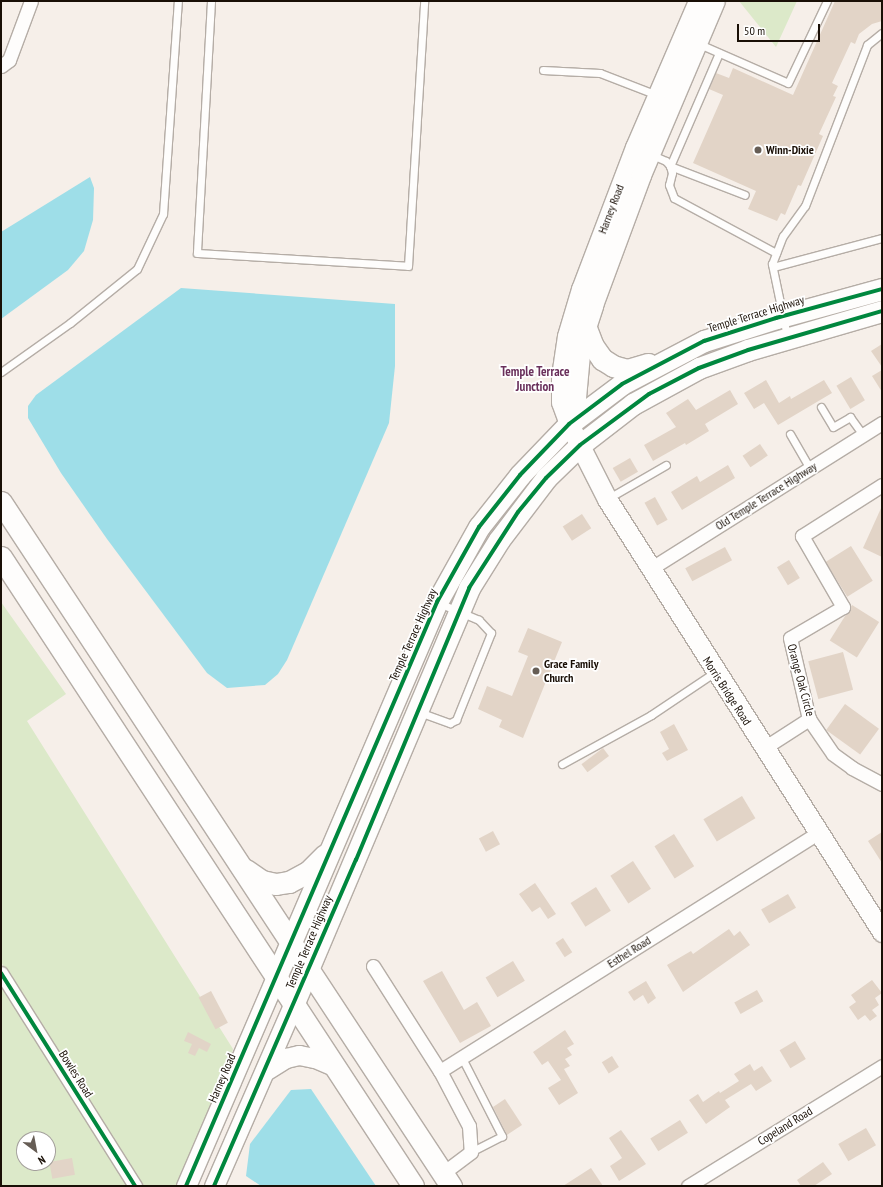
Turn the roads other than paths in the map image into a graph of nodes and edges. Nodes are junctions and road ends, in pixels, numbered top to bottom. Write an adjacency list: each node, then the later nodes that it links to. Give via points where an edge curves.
1 (31, 1): 11 (street, via 8,60)
2 (178, 1): 26 (lane, via 163,214 136,269 70,323)
3 (211, 1): 4 (lane, via 197,253 408,266)
4 (424, 1)
5 (698, 1): 13 (street, Harney Road)
6 (715, 1): 9 (street, Harney Road)
7 (827, 1): 10 (lane, via 788,83)
8 (882, 33): 18 (lane, via 867,45 805,206 783,236)
9 (697, 43): 10 (lane); 14 (street, Harney Road)
10 (719, 53): 15 (lane)
11 (1, 66)
12 (543, 70): 13 (lane, via 600,73)
13 (657, 95): 14 (street, Harney Road)
14 (643, 151): 15 (lane, via 666,161); 23 (street, Harney Road); 29 (street, Harney Road, via 581,289 567,336 561,376 561,402)
15 (670, 166): 16 (lane); 18 (lane, via 672,173 669,185 674,198)
16 (746, 195)
17 (882, 238): 19 (lane)
18 (776, 252): 19 (lane)
19 (773, 267): 22 (lane)
20 (882, 289): 22 (main road, Temple Terrace Highway)
21 (882, 311): 24 (main road, Temple Terrace Highway)
22 (784, 315): 24 (lane); 25 (main road, Temple Terrace Highway)
23 (586, 328): 25 (main road, via 593,346 602,359 627,370 638,369); 29 (street, Harney Road, via 581,343 576,398)
24 (788, 338): 32 (main road, Temple Terrace Highway, via 685,374 633,404)
25 (704, 341): 29 (main road, Temple Terrace Highway, via 622,384)
26 (1, 372)
27 (821, 407): 31 (lane, via 833,427 850,416)
28 (882, 423): 31 (street, Old Temple Terrace Highway)
29 (569, 424): 32 (street, Harney Road); 40 (main road, Temple Terrace Highway, via 520,475 479,527)
30 (790, 434): 34 (lane)
31 (863, 435): 34 (street, Old Temple Terrace Highway)
32 (580, 445): 36 (street, Morris Bridge Road); 41 (main road, Temple Terrace Highway, via 546,478 518,512 469,588)
33 (666, 465): 36 (lane)
34 (810, 468): 39 (street, Old Temple Terrace Highway)
35 (882, 485): 44 (street, Orange Oak Circle, via 802,536 843,607 790,638)
36 (607, 499): 39 (street, Morris Bridge Road)
37 (1, 502): 50 (main road)
38 (1, 557): 56 (main road)
39 (650, 569): 42 (street, Morris Bridge Road)
40 (437, 602): 41 (lane); 49 (main road, Temple Terrace Highway)
41 (460, 612): 43 (main road, Temple Terrace Highway); 43 (lane, via 479,620 491,633 456,720 450,723)
42 (715, 672): 45 (street, Morris Bridge Road); 46 (lane, via 651,715)
43 (418, 712): 54 (main road, Temple Terrace Highway)
44 (809, 719): 45 (street); 47 (street, Orange Oak Circle, via 833,754 852,768)
45 (764, 748): 48 (street, Morris Bridge Road)
46 (562, 764)
47 (882, 784)
48 (818, 833): 51 (street, Morris Bridge Road); 58 (street, Esthel Road)
49 (331, 849): 50 (main road, via 308,872 289,882 276,884 262,881); 52 (main road, Temple Terrace Highway)
50 (243, 868): 52 (main road)
51 (882, 932)
52 (292, 943): 54 (main road); 56 (main road, Temple Terrace Highway)
53 (373, 966): 62 (street)
54 (308, 969): 57 (main road, Temple Terrace Highway); 65 (main road)
55 (1, 973): 66 (street, Bowles Road)
56 (276, 977): 57 (main road); 67 (street, Harney Road)
57 (294, 1005): 59 (main road); 61 (street)
58 (462, 1058): 62 (street, Esthel Road); 64 (lane, via 502,1136)
59 (334, 1066): 61 (street, via 300,1055 286,1058); 63 (main road)
60 (882, 1066): 71 (street, Copeland Road)
61 (265, 1071): 68 (street)
62 (440, 1071): 64 (street, via 469,1126)
63 (374, 1127): 69 (main road); 70 (main road)
64 (471, 1152): 65 (street)
65 (447, 1180)
66 (134, 1186)
67 (186, 1186)
68 (214, 1186)
69 (413, 1186)
70 (424, 1186)
71 (688, 1186)

